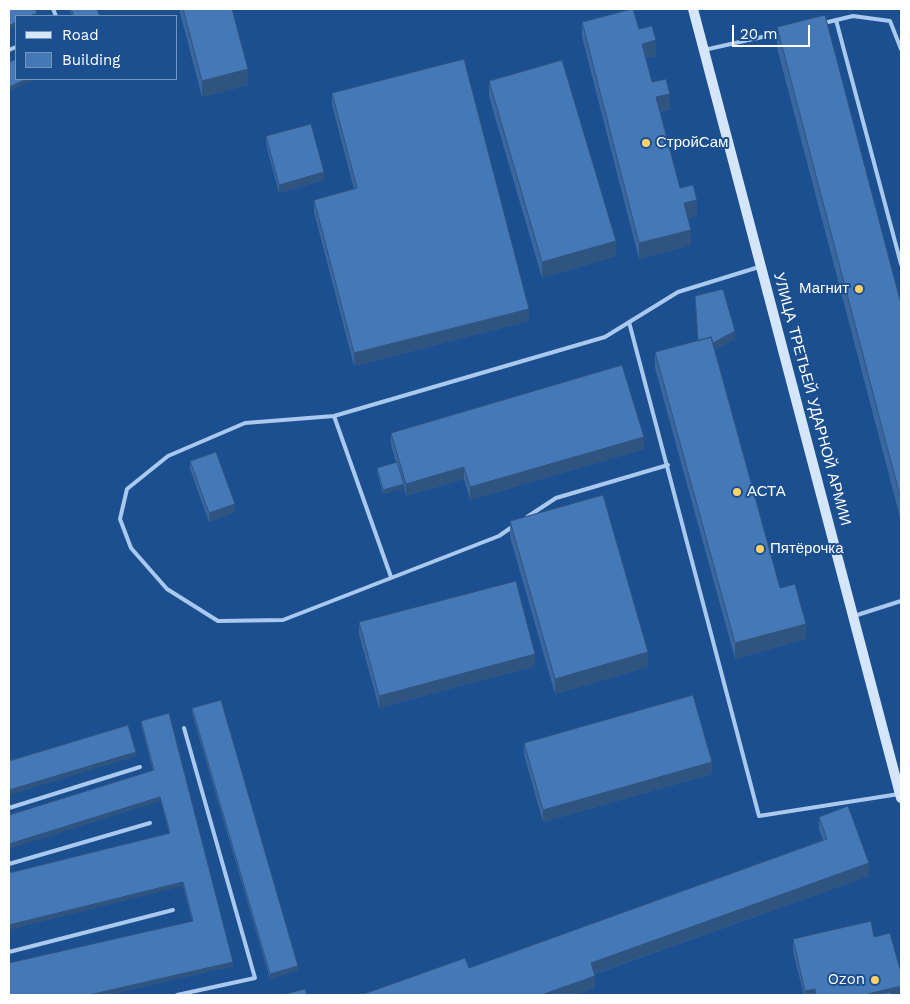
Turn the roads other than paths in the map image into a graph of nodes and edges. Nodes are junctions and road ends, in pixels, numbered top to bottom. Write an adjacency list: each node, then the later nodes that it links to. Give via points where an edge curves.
1 (692, 9): 6 (main road, УЛИЦА ТРЕТЬЕЙ УДАРНОЙ АРМИИ)
2 (836, 20): 3 (lane); 5 (lane, via 853,16 890,21); 7 (lane)
3 (817, 25)
4 (789, 31): 6 (lane)
5 (901, 49)
6 (704, 50): 8 (main road, УЛИЦА ТРЕТЬЕЙ УДАРНОЙ АРМИИ)
7 (901, 264)
8 (761, 266): 9 (lane, via 678,292); 16 (main road, УЛИЦА ТРЕТЬЕЙ УДАРНОЙ АРМИИ)
9 (629, 322): 10 (lane, via 605,337); 11 (lane)
10 (334, 416): 14 (lane); 14 (lane, via 245,424 168,456 127,488 120,519 131,548 167,589 218,621 283,620)
11 (668, 465): 12 (lane, via 556,498); 19 (lane, via 759,816)
12 (523, 520)
13 (515, 525): 14 (lane, via 499,536)
14 (391, 577)
15 (901, 601): 16 (lane)
16 (854, 616): 19 (main road, УЛИЦА ТРЕТЬЕЙ УДАРНОЙ АРМИИ)
17 (184, 728): 25 (lane, via 254,978)
18 (140, 767): 20 (lane)
19 (901, 796)
20 (9, 808)
21 (150, 823): 22 (lane)
22 (9, 864)
23 (173, 910): 24 (lane)
24 (9, 952)
25 (177, 995)

